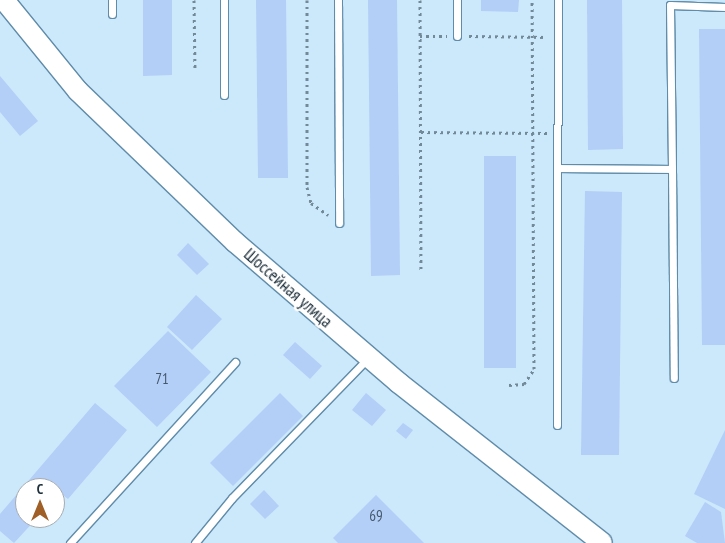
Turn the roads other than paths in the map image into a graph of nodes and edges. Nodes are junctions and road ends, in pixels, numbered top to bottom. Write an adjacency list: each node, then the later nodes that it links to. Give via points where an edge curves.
1 (4, 0): 14 (main road, Шоссейная улица, via 78,91 235,242)
2 (112, 0): 8 (lane)
3 (224, 0): 10 (lane)
4 (338, 0): 13 (lane)
5 (457, 0): 9 (lane)
6 (558, 0): 11 (lane)
7 (725, 7): 12 (lane, via 670,5)
8 (112, 14)
9 (457, 36)
10 (224, 95)
11 (558, 168): 12 (lane); 17 (lane)
12 (672, 170): 16 (lane)
13 (339, 223)
14 (369, 357): 19 (lane, via 232,498); 20 (main road, Шоссейная улица)
15 (235, 362): 18 (lane)
16 (674, 378)
17 (557, 425)
18 (70, 543)
19 (195, 543)
20 (602, 543)

